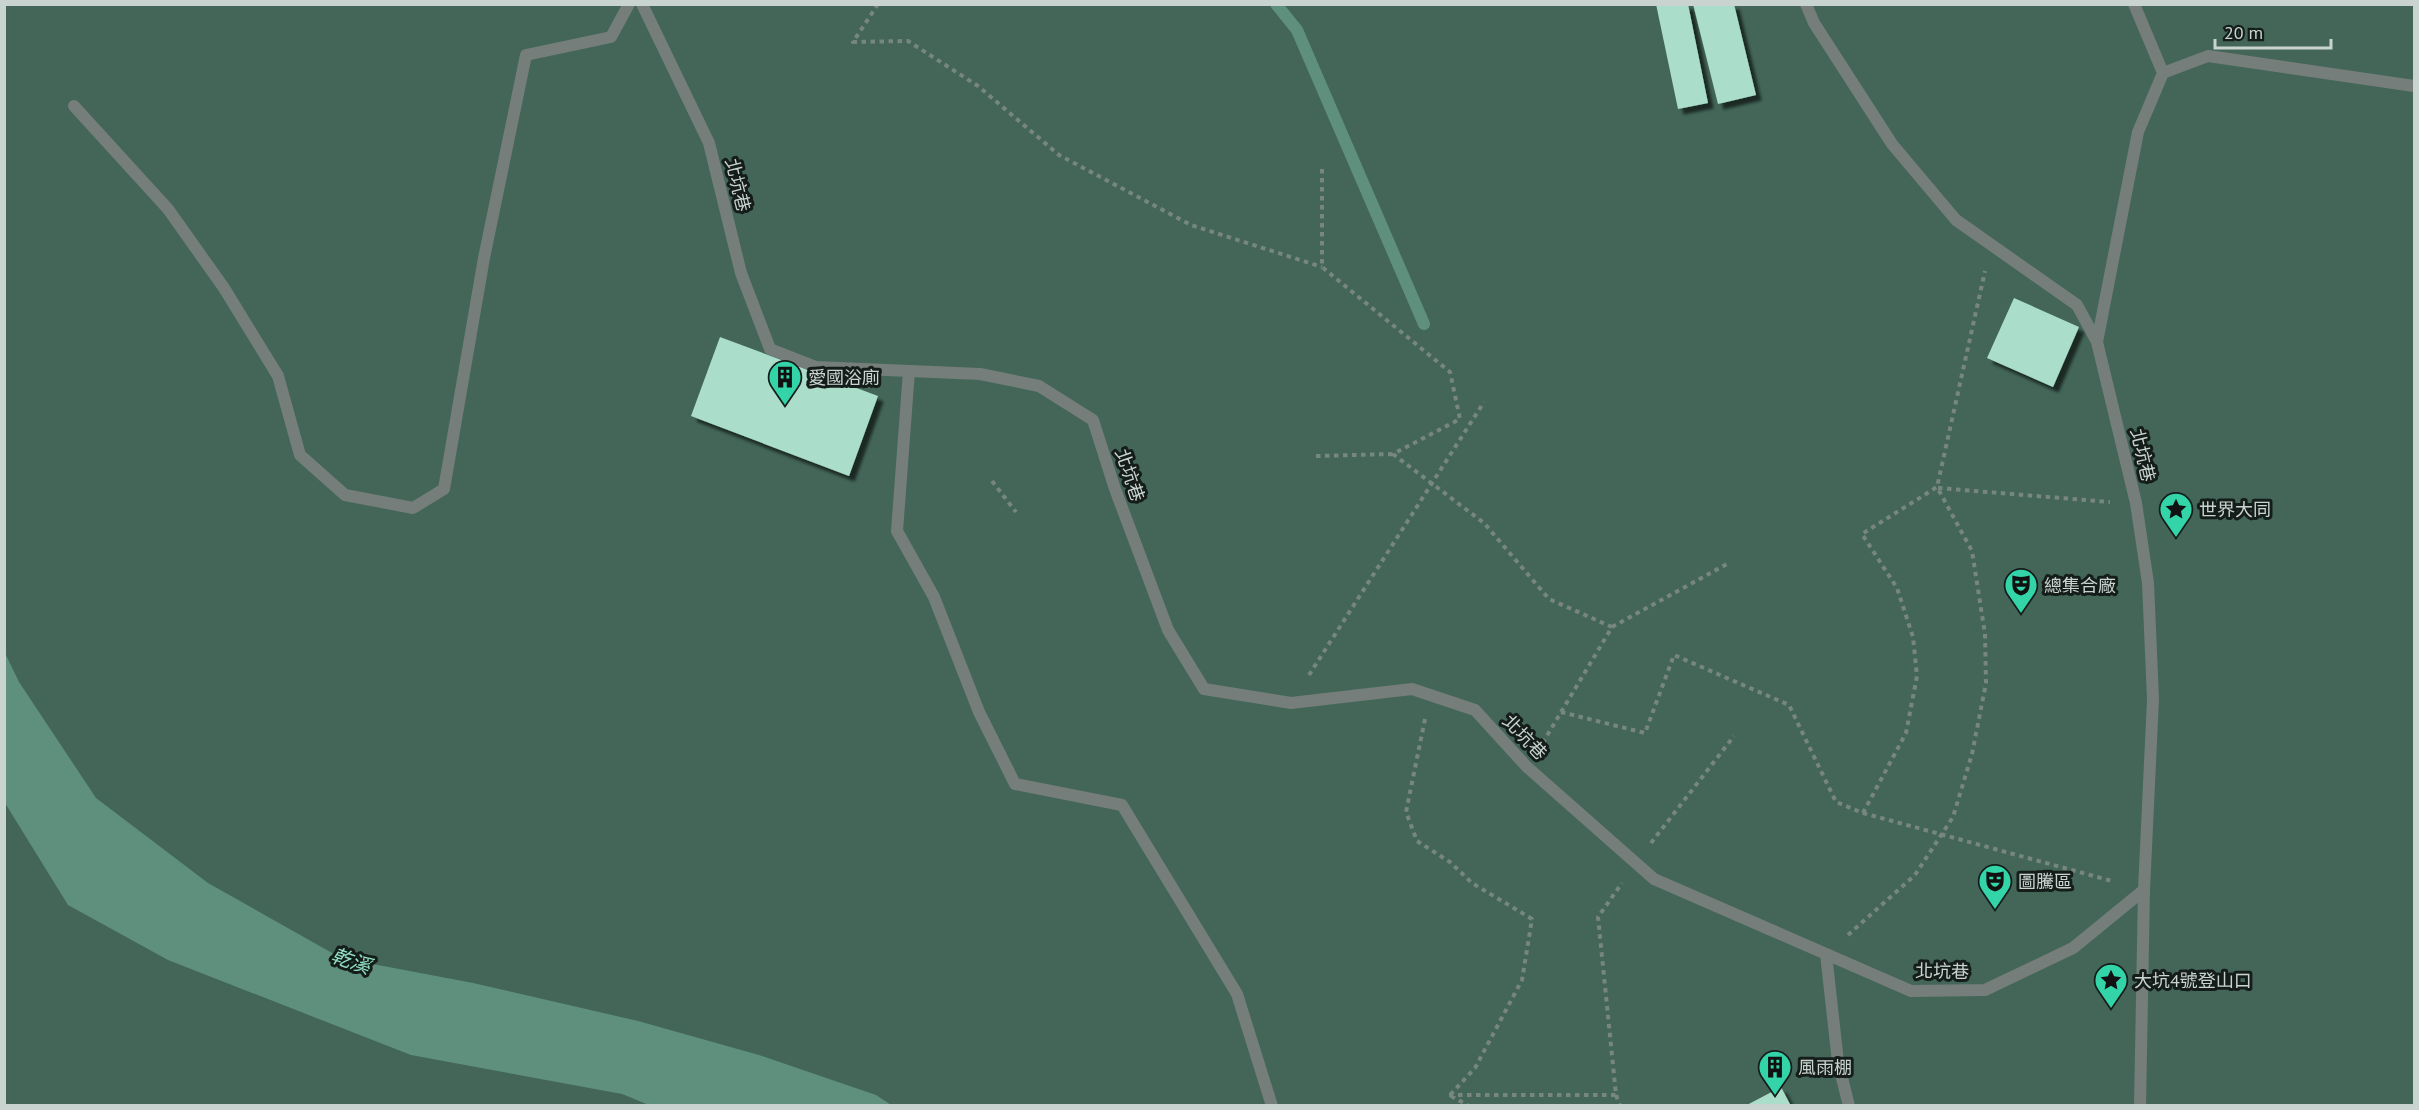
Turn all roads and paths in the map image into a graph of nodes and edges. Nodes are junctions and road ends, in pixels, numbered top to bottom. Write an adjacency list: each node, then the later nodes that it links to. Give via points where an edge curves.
1 (629, 4): 8 (street, via 611,37 526,55 484,258 444,489 413,508 345,495 300,455 278,376 224,288 168,209)
2 (642, 4): 13 (street, 北坑巷, via 709,143 741,273 770,349 816,366)
3 (878, 4): 11 (path, via 854,42 908,41 978,86 1059,155 1191,225)
4 (1806, 4): 10 (street, via 1814,23 1892,144 1956,220)
5 (2134, 4): 6 (street)
6 (2163, 73): 7 (street, via 2208,56); 12 (street, 北坑巷, via 2138,132)
7 (2415, 86)
8 (74, 106)
9 (1322, 169): 11 (path)
10 (1990, 244): 12 (street, via 2077,305); 19 (path)
11 (1322, 267): 15 (path, via 1450,372 1460,419)
12 (2097, 342): 32 (street, 北坑巷, via 2136,503 2148,583 2154,699)
13 (909, 371): 25 (street, 北坑巷, via 980,374 1039,386 1093,420 1168,630 1204,689); 36 (street, via 897,531 934,597 980,712 1015,784 1122,804 1237,994)
14 (1484, 402): 18 (path)
15 (1393, 454): 16 (path); 18 (path)
16 (1316, 456)
17 (992, 482): 21 (path)
18 (1431, 483): 23 (path, via 1484,523 1549,599); 25 (path)
19 (1937, 488): 20 (path); 29 (path, via 1862,534 1897,588 1913,637 1917,676 1906,733); 30 (path, via 1972,550 1985,634 1986,683 1972,754 1953,817)
20 (2112, 502)
21 (1016, 512)
22 (1727, 564): 23 (path)
23 (1612, 627): 26 (path)
24 (1429, 695): 25 (street, 北坑巷, via 1412,689); 28 (street, 北坑巷, via 1475,710); 34 (path, via 1406,812 1417,841 1450,862 1472,883 1532,919 1522,980 1475,1068)
25 (1291, 703)
26 (1561, 712): 28 (path); 29 (path, via 1645,733 1674,655 1789,705 1836,802)
27 (1734, 736): 31 (path)
28 (1527, 767): 31 (street, 北坑巷)
29 (1863, 813): 30 (path)
30 (1941, 835): 32 (path); 33 (path, via 1915,875)
31 (1636, 863): 33 (street, 北坑巷, via 1654,879); 35 (path, via 1598,917)
32 (2144, 890): 33 (street, 北坑巷, via 2073,948 1985,990 1911,991); 40 (street)
33 (1826, 954): 39 (street, via 1838,1062)
34 (1449, 1095): 35 (path); 37 (path)
35 (1616, 1095): 38 (path)
36 (1272, 1106)
37 (1469, 1106)
38 (1620, 1106)
39 (1849, 1106)
40 (2140, 1106)

